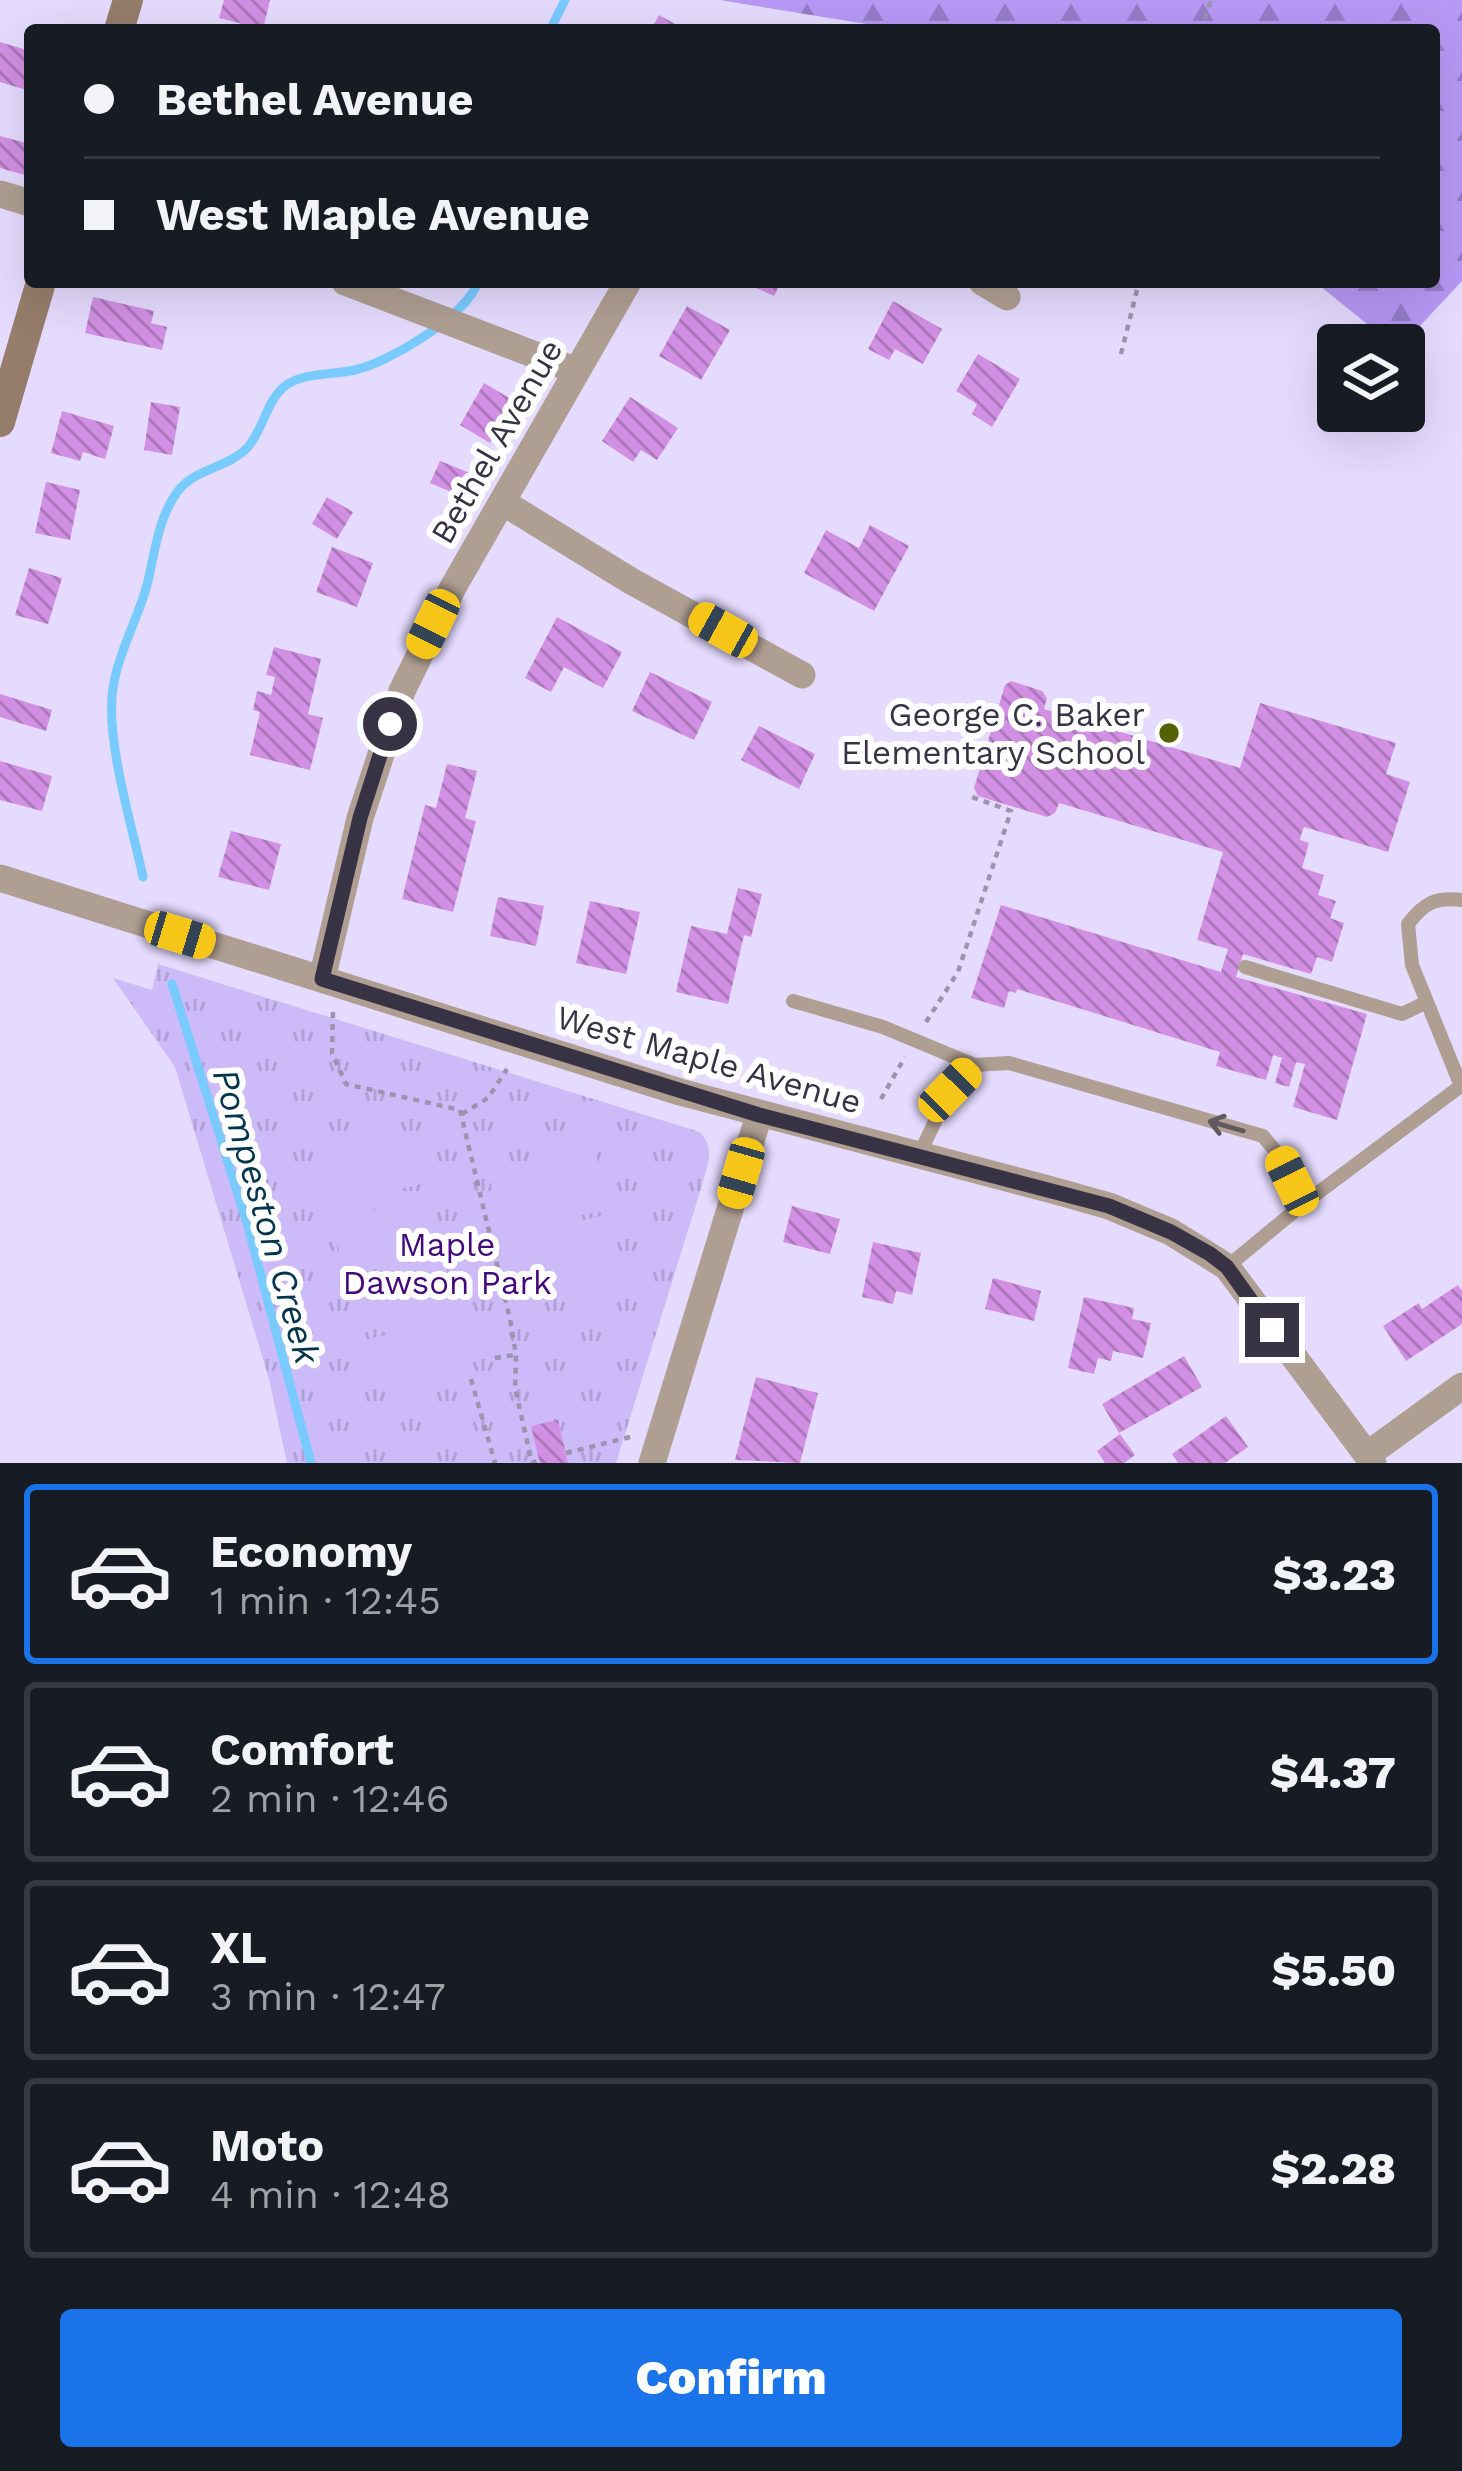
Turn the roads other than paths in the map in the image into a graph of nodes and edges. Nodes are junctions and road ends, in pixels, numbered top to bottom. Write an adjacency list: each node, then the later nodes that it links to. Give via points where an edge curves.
1 (39, 288): 7 (main road)
2 (361, 288): 6 (street)
3 (625, 288): 6 (street, Bethel Avenue)
4 (992, 288): 5 (street)
5 (1007, 297)
6 (577, 371): 8 (street, Bethel Avenue)
7 (0, 422)
8 (504, 503): 9 (street); 13 (street, Bethel Avenue, via 402,691 360,818)
9 (802, 675)
10 (0, 878): 13 (street, West Maple Avenue)
11 (1462, 900): 15 (lane, via 1422,905 1408,924)
12 (1245, 968): 15 (lane, via 1402,1014)
13 (322, 979): 18 (street, West Maple Avenue)
14 (793, 1001): 16 (lane)
15 (1427, 1002): 17 (lane)
16 (974, 1065): 19 (lane, via 950,1090); 20 (lane, one-way to 16, via 1263,1136 1009,1063)
17 (1461, 1086): 20 (lane)
18 (759, 1115): 19 (street, West Maple Avenue); 24 (street)
19 (920, 1155): 21 (street, West Maple Avenue, via 1109,1206)
20 (1304, 1204): 21 (lane)
21 (1227, 1267): 23 (street, West Maple Avenue)
22 (1462, 1387): 23 (street)
23 (1370, 1459)
24 (652, 1463)

